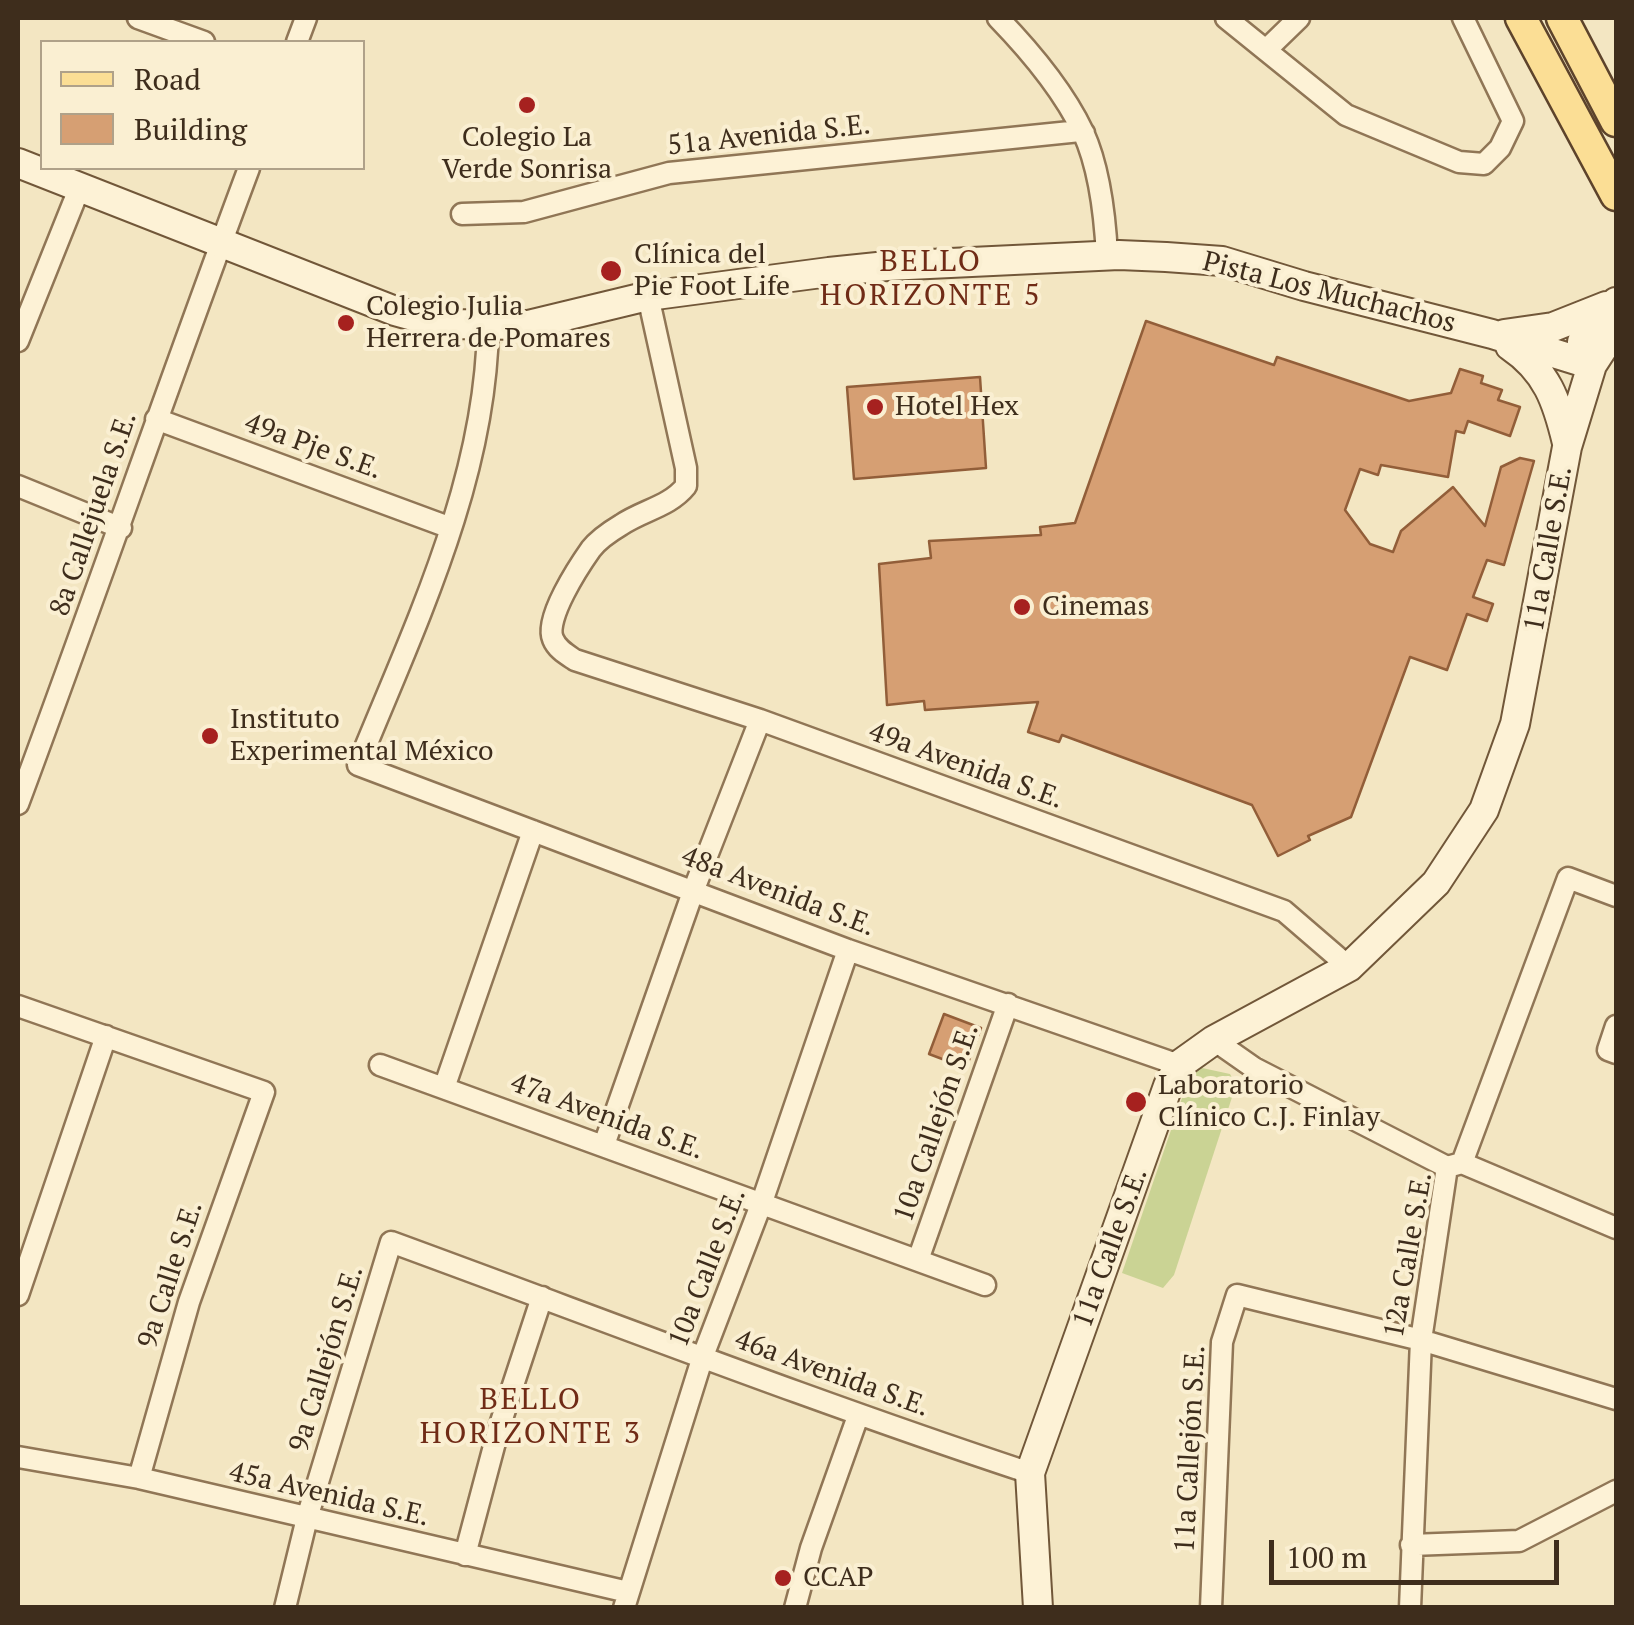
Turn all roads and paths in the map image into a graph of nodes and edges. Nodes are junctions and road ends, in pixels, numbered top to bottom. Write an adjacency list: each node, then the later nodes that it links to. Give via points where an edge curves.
1 (138, 18): 8 (street)
2 (998, 18): 11 (street, via 1026,47)
3 (1226, 18): 9 (street)
4 (1299, 18): 9 (street)
5 (1463, 18): 9 (street, via 1513,121 1484,164 1460,162 1346,115)
6 (1521, 18): 15 (main road)
7 (1562, 18): 10 (main road)
8 (198, 40)
9 (1266, 50)
10 (1616, 120)
11 (1084, 133): 16 (street, 51a Avenida S.E., via 666,174 524,212); 18 (street)
12 (18, 163): 14 (street, Pista Los Muchachos)
13 (248, 170): 17 (street, 8a Callejuela S.E.)
14 (79, 188): 17 (street, Pista Los Muchachos); 24 (street)
15 (1616, 195)
16 (462, 214)
17 (222, 241): 21 (street, Pista Los Muchachos, via 395,311 442,324); 26 (street, 8a Callejuela S.E.)
18 (1107, 256): 19 (street, Pista Los Muchachos, via 887,266); 23 (street, Pista Los Muchachos, via 1222,261)
19 (648, 296): 21 (street, Pista Los Muchachos, via 528,326); 31 (street, 49a Avenida S.E., via 686,486 676,500 622,524 593,546 550,629 561,651 575,660)
20 (1616, 302): 23 (street, via 1536,331); 25 (street, 11a Calle S.E., via 1592,328)
21 (488, 326): 30 (street, via 481,417)
22 (1616, 328): 25 (street, 11a Calle S.E.)
23 (1492, 334): 25 (street, Pista Los Muchachos); 27 (street, via 1547,380)
24 (18, 340)
25 (1583, 363): 27 (street, 11a Calle S.E.)
26 (156, 419): 29 (street, 8a Callejuela S.E.); 30 (street, 49a Pje S.E.)
27 (1568, 447): 37 (street, 11a Calle S.E., via 1515,724 1484,810 1436,883)
28 (18, 486): 29 (street)
29 (121, 528): 32 (street, 8a Callejuela S.E.)
30 (451, 528): 33 (street, 48a Avenida S.E., via 358,765)
31 (760, 720): 34 (street); 37 (street, 49a Avenida S.E., via 1284,911)
32 (18, 804)
33 (533, 831): 34 (street, 48a Avenida S.E.); 46 (street)
34 (694, 889): 36 (street, 48a Avenida S.E.); 47 (street)
35 (1616, 896): 48 (street, 12a Calle S.E., via 1568,878)
36 (848, 950): 38 (street, 48a Avenida S.E.); 49 (street, 10a Calle S.E.)
37 (1349, 967): 42 (street, 11a Calle S.E.)
38 (1008, 1004): 45 (street, 48a Avenida S.E.); 52 (street, 10a Callejón S.E.)
39 (18, 1006): 41 (street)
40 (1616, 1026): 43 (street, via 1608,1050)
41 (106, 1036): 54 (street); 62 (street, 9a Calle S.E., via 264,1092 188,1302)
42 (1214, 1040): 45 (street, 11a Calle S.E.); 48 (street, via 1254,1068)
43 (1616, 1052)
44 (380, 1065): 46 (street, 47a Avenida S.E.)
45 (1180, 1066): 61 (street, 11a Calle S.E.)
46 (444, 1088): 47 (street, 47a Avenida S.E.)
47 (604, 1145): 49 (street, 47a Avenida S.E.)
48 (1454, 1165): 50 (street); 56 (street, 12a Calle S.E.)
49 (762, 1202): 52 (street, 47a Avenida S.E.); 57 (street, 10a Calle S.E.)
50 (1616, 1228)
51 (391, 1242): 55 (street, 46a Avenida S.E.); 64 (street, 9a Callejón S.E.)
52 (918, 1260): 53 (street, 47a Avenida S.E.)
53 (984, 1285)
54 (18, 1295)
55 (542, 1297): 57 (street, 46a Avenida S.E.); 66 (street)
56 (1420, 1340): 58 (street); 65 (street, 12a Calle S.E.); 71 (street, 11a Callejón S.E., via 1236,1295 1222,1342)
57 (703, 1356): 59 (street, 46a Avenida S.E.); 67 (street, 10a Calle S.E.)
58 (1616, 1399)
59 (858, 1416): 61 (street, 46a Avenida S.E.); 69 (street)
60 (18, 1458): 62 (street, 45a Avenida S.E.)
61 (1030, 1473): 70 (street, 11a Calle S.E.)
62 (139, 1478): 64 (street, 45a Avenida S.E.)
63 (1616, 1490): 65 (street, via 1519,1541)
64 (307, 1518): 66 (street, 45a Avenida S.E.); 68 (street, 9a Callejón S.E.)
65 (1411, 1545): 72 (street, 12a Calle S.E.)
66 (464, 1555): 67 (street, 45a Avenida S.E.)
67 (626, 1600)
68 (285, 1608)
69 (795, 1608)
70 (1038, 1608)
71 (1211, 1608)
72 (1410, 1608)

